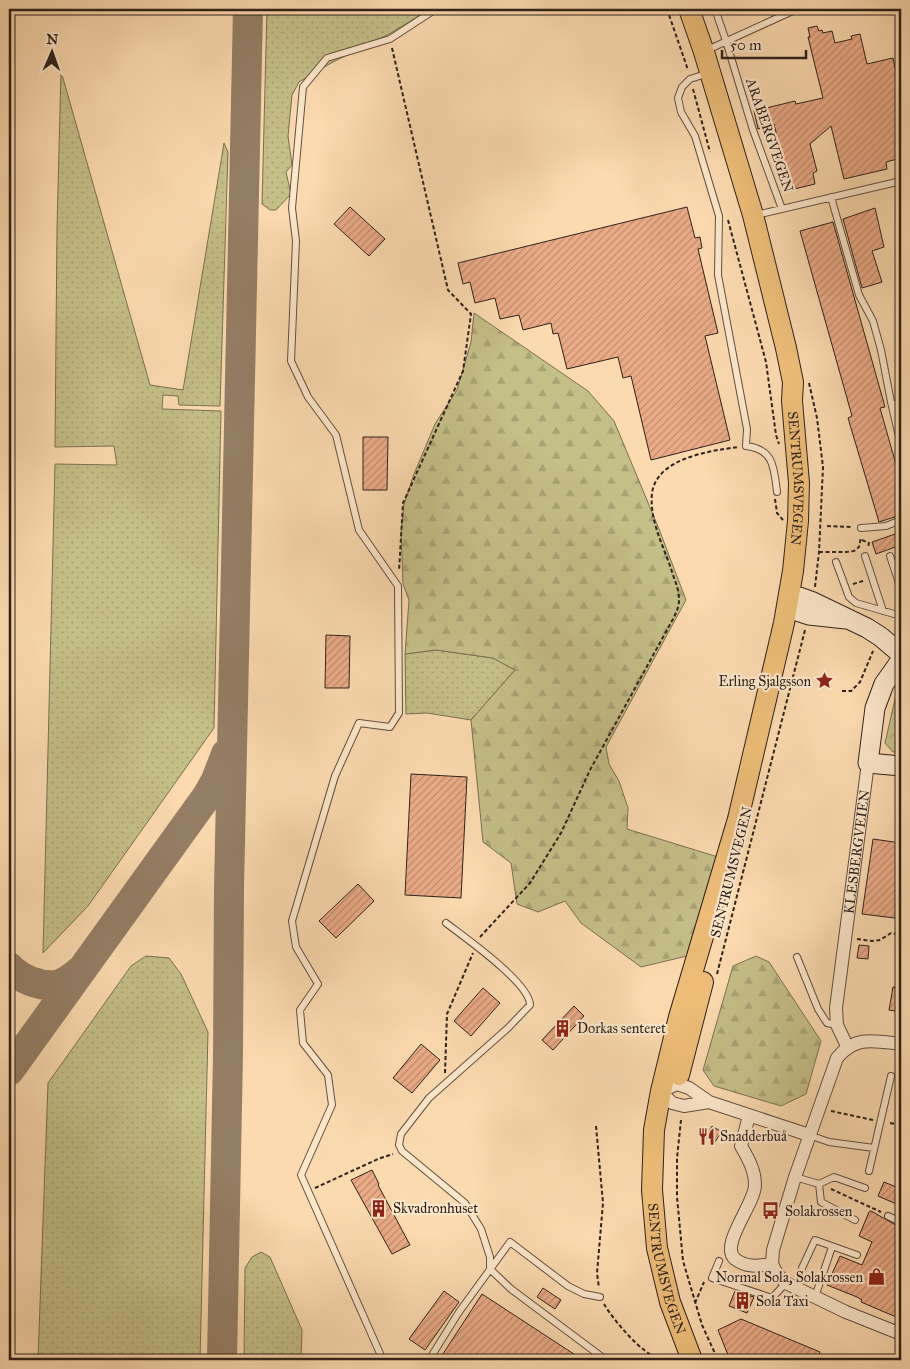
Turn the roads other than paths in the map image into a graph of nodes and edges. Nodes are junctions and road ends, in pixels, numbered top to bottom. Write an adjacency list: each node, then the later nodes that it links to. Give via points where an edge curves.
1 (436, 9): 59 (lane, via 390,39 327,58 303,87 292,208 296,241 290,361 308,398 336,435 359,530 398,586 399,713 390,727 359,723 336,776 292,921 296,947 318,984 300,1010 303,1043 328,1075 332,1105 301,1175 382,1358)
2 (689, 9): 8 (main road, SENTRUMSVEGEN)
3 (715, 9): 7 (lane, ARABERGVEGEN)
4 (797, 9): 7 (lane)
5 (895, 9): 6 (lane)
6 (901, 10)
7 (726, 42): 8 (lane); 12 (lane, ARABERGVEGEN, via 753,130)
8 (704, 52): 9 (main road, SENTRUMSVEGEN)
9 (710, 72): 13 (main road, SENTRUMSVEGEN); 17 (lane, via 690,79 678,98 681,112 695,136 719,216 718,275 747,429 746,446 761,449 768,456 773,465)
10 (901, 180): 11 (lane)
11 (831, 197): 12 (lane); 14 (lane, via 860,295 873,321)
12 (782, 208): 13 (lane)
13 (753, 215): 24 (main road, SENTRUMSVEGEN, via 786,348 801,382 809,442 810,521)
14 (891, 402): 15 (lane); 16 (lane)
15 (901, 406)
16 (901, 444)
17 (777, 492)
18 (901, 520): 19 (lane, via 886,526)
19 (861, 528)
20 (865, 556): 25 (lane)
21 (890, 556): 23 (lane)
22 (836, 562): 25 (lane, via 849,597 865,607)
23 (901, 589)
24 (801, 605): 27 (street, via 846,618 881,637); 37 (main road, SENTRUMSVEGEN)
25 (884, 611): 26 (lane)
26 (901, 616)
27 (901, 654)
28 (901, 660): 29 (street, KLESBERGVEIEN, via 884,684 875,708)
29 (868, 763): 30 (street); 33 (street, KLESBERGVEIEN, via 836,1008)
30 (901, 766)
31 (446, 923): 54 (lane, via 500,965 524,989 530,1005 429,1098 401,1134 399,1144 402,1151 465,1203 481,1228)
32 (798, 957): 33 (lane, via 818,1009 827,1023)
33 (837, 1025): 35 (street, KLESBERGVEIEN)
34 (901, 1044): 35 (street, via 867,1040)
35 (848, 1048): 40 (street, via 833,1064)
36 (891, 1076): 41 (lane)
37 (673, 1099): 38 (street, via 684,1106); 38 (street, via 689,1088); 62 (main road, SENTRUMSVEGEN, via 654,1130 654,1221 670,1302); 63 (main road, SENTRUMSVEGEN, via 667,1130 666,1216 682,1299)
38 (709, 1102): 39 (street)
39 (749, 1116): 40 (street); 52 (street, via 741,1146 753,1167 755,1185 730,1248 732,1256 750,1266)
40 (809, 1135): 41 (lane, via 829,1142); 43 (street)
41 (874, 1148): 42 (lane)
42 (869, 1171)
43 (795, 1176): 44 (lane); 52 (street, via 773,1250)
44 (819, 1184): 45 (lane, via 834,1177); 47 (lane, via 820,1202)
45 (865, 1188)
46 (888, 1216): 48 (lane)
47 (855, 1220)
48 (901, 1222)
49 (832, 1247): 50 (lane); 53 (lane, via 815,1240); 57 (lane)
50 (857, 1255)
51 (719, 1261): 55 (lane, via 712,1278 772,1298)
52 (772, 1264): 55 (street)
53 (802, 1268)
54 (490, 1269): 56 (lane, via 510,1242 568,1286); 60 (lane); 61 (lane, via 511,1289)
55 (786, 1283): 57 (street)
56 (600, 1297)
57 (815, 1297): 58 (street)
58 (901, 1334)
59 (386, 1360)
60 (429, 1360)
61 (606, 1360)
62 (692, 1360)
63 (705, 1360)

